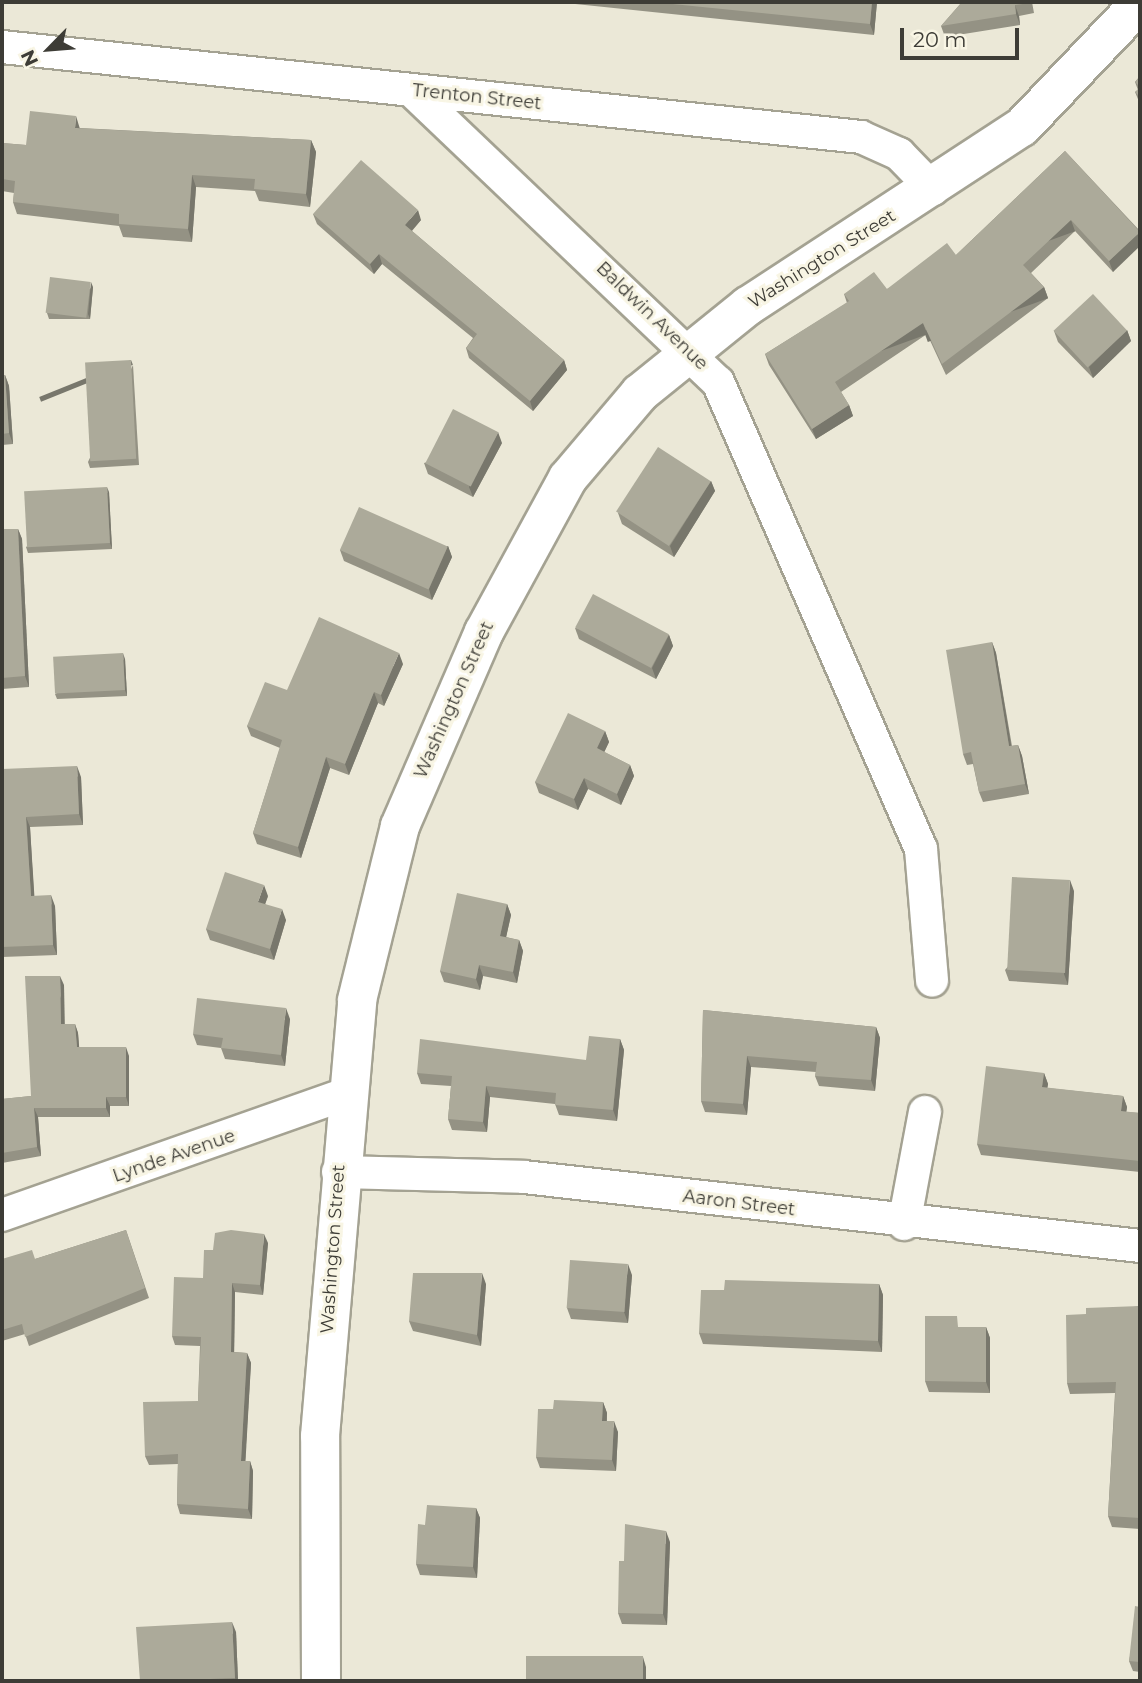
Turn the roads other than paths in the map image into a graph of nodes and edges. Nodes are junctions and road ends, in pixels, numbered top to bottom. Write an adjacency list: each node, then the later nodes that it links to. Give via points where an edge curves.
1 (1140, 3): 4 (main road, Washington Street, via 1041,111)
2 (2, 47): 3 (street, Trenton Street)
3 (412, 91): 4 (street, Trenton Street, via 862,137 899,153); 5 (street, Baldwin Avenue)
4 (933, 189): 5 (main road, Washington Street)
5 (689, 349): 6 (street, Baldwin Avenue, via 718,382 832,635 921,849); 7 (main road, Washington Street, via 619,413 568,478 484,632 423,767 381,885)
6 (932, 981)
7 (345, 1094): 9 (main road, Washington Street); 10 (street, Lynde Avenue)
8 (925, 1112): 11 (street)
9 (338, 1172): 11 (street, Aaron Street, via 524,1177); 13 (main road, Washington Street, via 320,1436)
10 (2, 1215)
11 (904, 1224): 12 (street, Aaron Street)
12 (1140, 1246)
13 (321, 1681)

